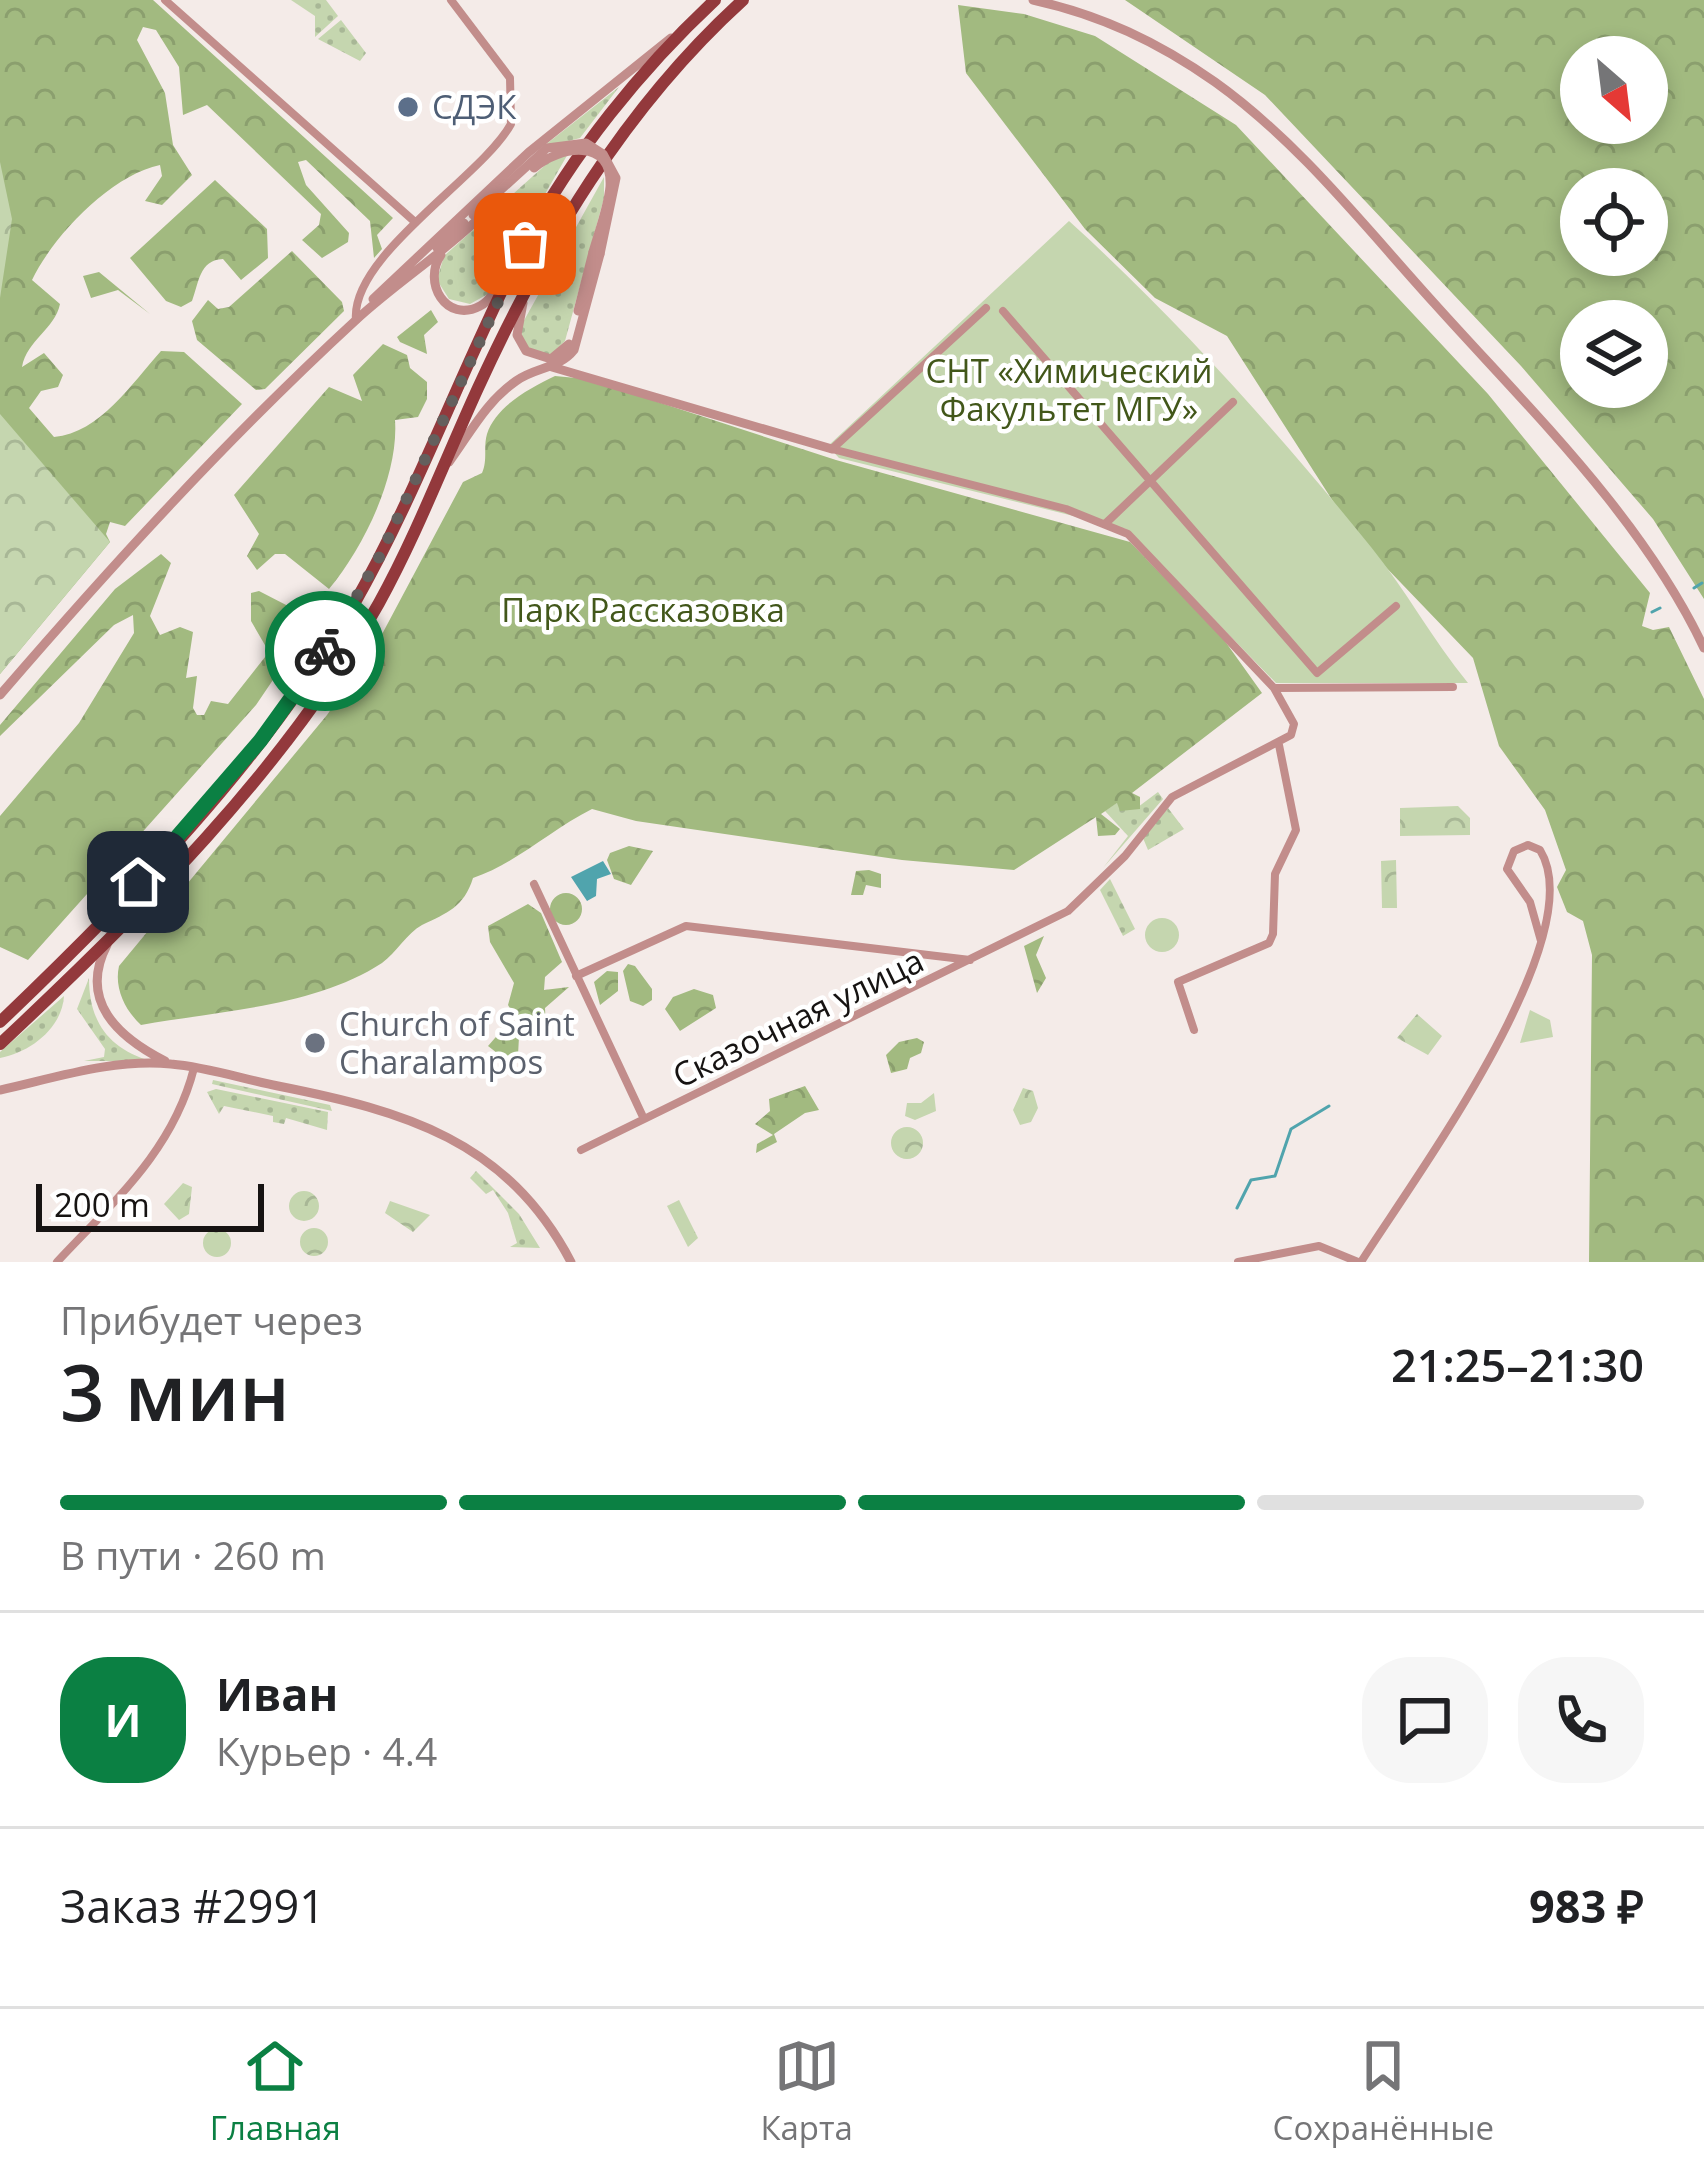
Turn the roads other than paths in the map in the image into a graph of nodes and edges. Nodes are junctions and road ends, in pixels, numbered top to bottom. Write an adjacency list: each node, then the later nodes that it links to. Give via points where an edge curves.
1 (165, 0): 8 (street)
2 (451, 0): 8 (street, via 510,78 513,115 500,140)
3 (715, 0): 6 (main road)
4 (742, 0): 12 (main road, via 627,125)
5 (1033, 0): 26 (street, via 1141,37 1264,122 1598,489 1674,592)
6 (690, 24): 9 (main road, via 596,135); 13 (street, via 529,152)
7 (475, 217): 10 (street); 11 (street, bridge, via 553,152 581,148 600,160 610,182); 13 (street)
8 (415, 221): 16 (street, via 361,291)
9 (525, 244): 10 (street, via 487,302 466,310 444,302 433,284); 36 (main road, via 381,554 305,681 144,876)
10 (448, 247): 16 (street)
11 (597, 253): 12 (street, via 559,356 540,359 521,346); 17 (street)
12 (525, 296): 22 (main road)
13 (373, 301): 16 (street)
14 (986, 308): 21 (street)
15 (1003, 311): 23 (street)
16 (356, 320): 29 (street, via 133,542)
17 (574, 350): 18 (street); 19 (street)
18 (552, 367): 19 (street); 22 (street, via 521,377 491,402)
19 (586, 373): 21 (street)
20 (1232, 402): 23 (street)
21 (832, 448): 24 (street)
22 (442, 471): 32 (main road, via 391,581 328,683)
23 (1150, 478): 24 (street); 25 (street, via 1317,673)
24 (1106, 523): 27 (street, via 1128,534)
25 (1396, 606)
26 (1704, 648)
27 (1274, 688): 28 (street); 30 (street, via 1294,724)
28 (1453, 688)
29 (0, 694)
30 (1280, 745): 34 (street, Сказочная улица, via 1185,789 1075,906); 37 (street, via 1296,830 1276,874 1273,934 1269,943 1178,982)
31 (534, 884): 35 (street, Сказочная улица)
32 (111, 938): 38 (main road); 39 (street, via 97,973 102,1009 127,1040)
33 (1541, 941): 33 (street, via 1550,907 1547,862 1535,847 1520,847 1507,869); 47 (street, via 1492,1055)
34 (972, 961): 35 (street, Сказочная улица, via 686,926); 42 (street, Сказочная улица)
35 (576, 976): 42 (street, Сказочная улица)
36 (0, 1022)
37 (1194, 1030)
38 (0, 1044)
39 (170, 1064): 40 (street); 41 (street, via 91,1070)
40 (194, 1069): 44 (street, via 377,1106 431,1127 515,1186); 45 (street, via 157,1155)
41 (0, 1090)
42 (644, 1119): 43 (street, Сказочная улица)
43 (581, 1150)
44 (567, 1261)
45 (57, 1262)
46 (1238, 1262): 47 (street, via 1319,1246)
47 (1359, 1262)

